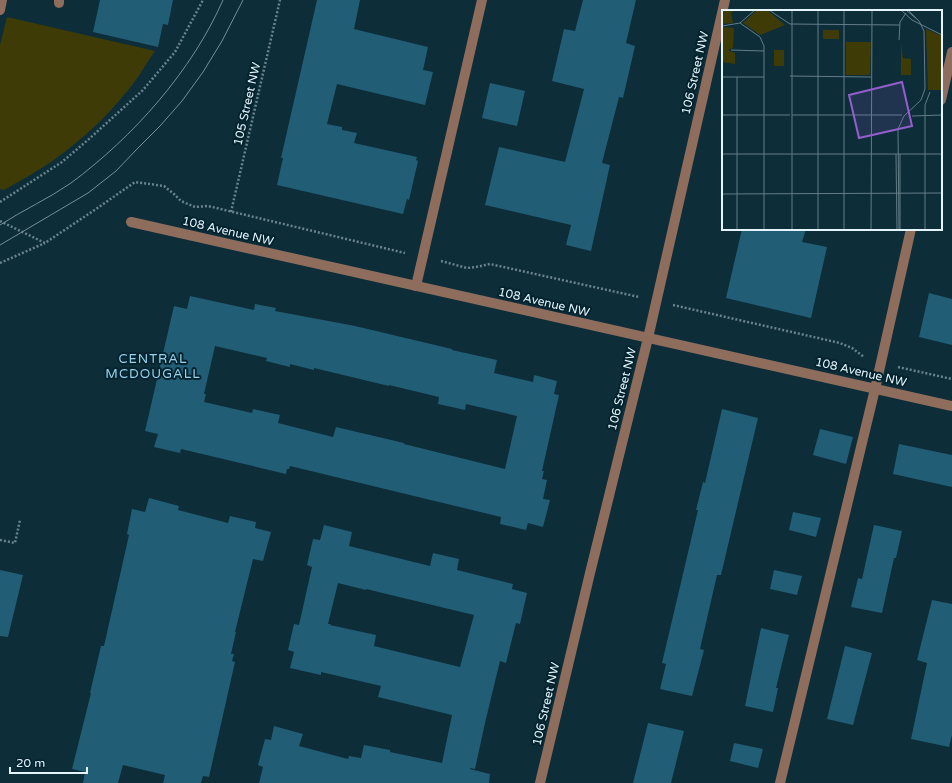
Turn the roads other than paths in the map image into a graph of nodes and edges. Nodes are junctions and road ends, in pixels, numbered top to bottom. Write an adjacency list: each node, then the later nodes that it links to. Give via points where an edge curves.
1 (2, 0): 4 (street)
2 (482, 0): 11 (street)
3 (725, 0): 5 (street, 106 Street NW)
4 (0, 10)
5 (723, 10)
6 (722, 13): 12 (street, 106 Street NW)
7 (952, 52): 8 (street)
8 (942, 96)
9 (131, 222): 11 (street, 108 Avenue NW)
10 (911, 230): 13 (street)
11 (416, 286): 12 (street, 108 Avenue NW)
12 (648, 338): 13 (street, 108 Avenue NW); 15 (street, 106 Street NW)
13 (875, 388): 14 (street, 108 Avenue NW); 16 (street)
14 (952, 406)
15 (540, 783)
16 (780, 783)

